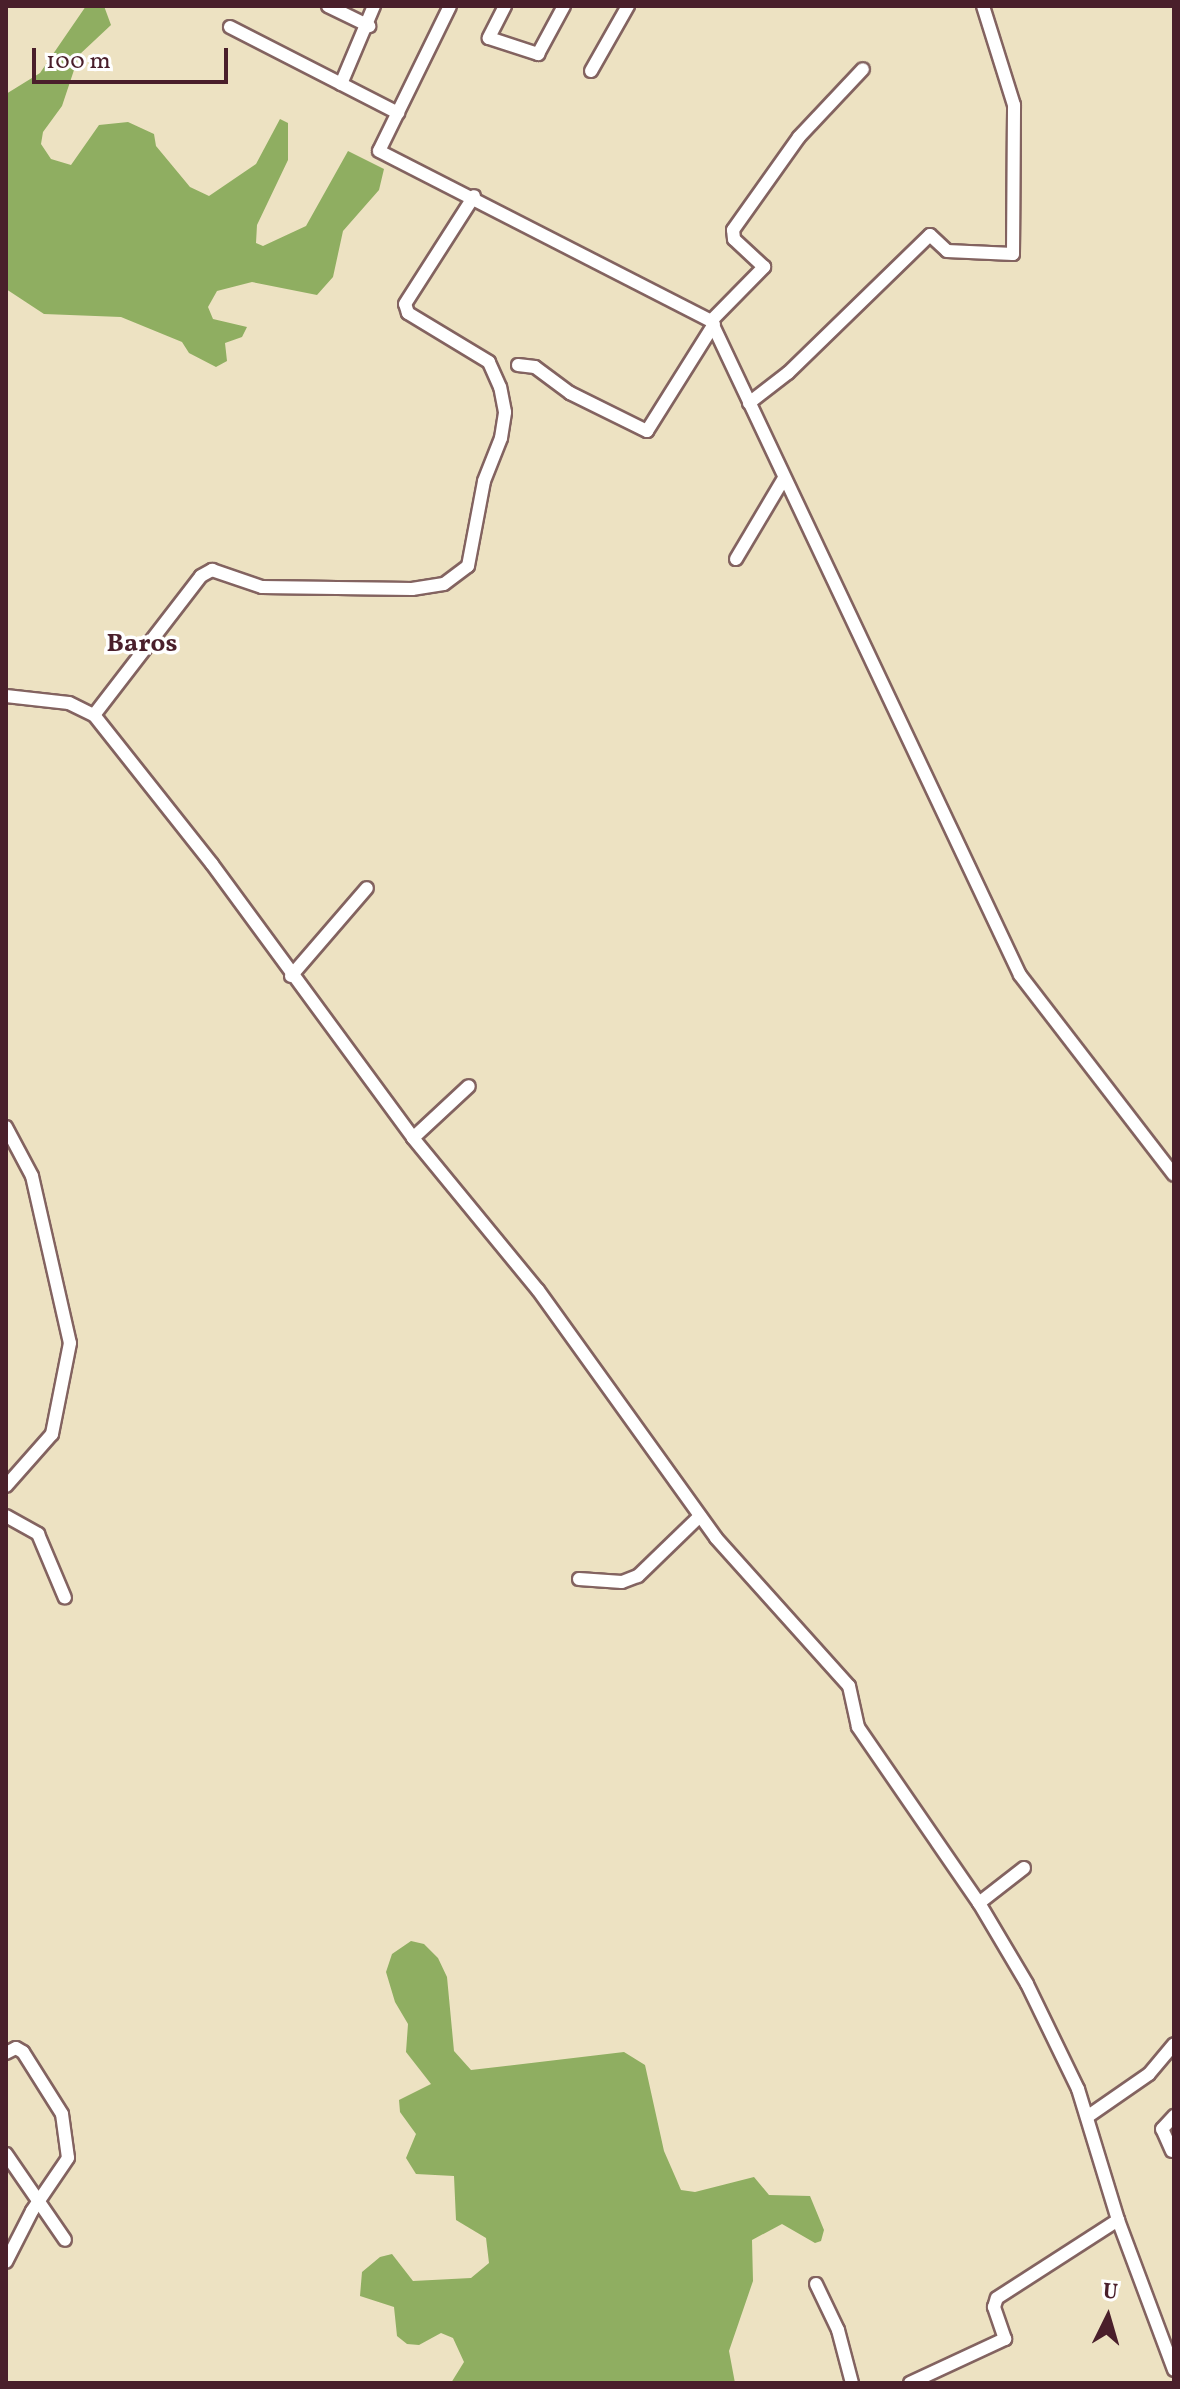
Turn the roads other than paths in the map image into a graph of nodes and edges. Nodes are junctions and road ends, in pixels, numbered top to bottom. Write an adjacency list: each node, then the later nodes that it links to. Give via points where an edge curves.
1 (328, 6): 8 (street)
2 (374, 6): 8 (street)
3 (450, 6): 13 (street)
4 (505, 6): 5 (street, via 489,38 538,54)
5 (564, 6)
6 (628, 6): 11 (street)
7 (983, 6): 17 (street, via 1014,105 1013,254 947,251 930,235 788,373)
8 (369, 26): 12 (street)
9 (230, 27): 12 (street)
10 (863, 69): 15 (street, via 799,137 733,230 734,239 764,267)
11 (591, 71)
12 (341, 84): 13 (street)
13 (398, 113): 14 (street, via 379,151)
14 (474, 196): 15 (street); 21 (street, via 405,304 408,313 489,362 500,387 505,412 501,438 484,481 468,566 444,584 412,589 262,587 212,570 201,576)
15 (713, 322): 16 (street, via 647,431 570,393 535,367); 17 (street)
16 (518, 365)
17 (749, 403): 18 (street)
18 (783, 480): 19 (street); 27 (street, via 1020,975)
19 (736, 559)
20 (6, 696): 21 (street, via 69,703)
21 (94, 715): 23 (street, via 212,864)
22 (367, 888): 23 (street)
23 (291, 976): 26 (street)
24 (469, 1086): 26 (street)
25 (6, 1127): 28 (street, via 36,1187 70,1343 52,1434)
26 (413, 1138): 30 (street, via 538,1290)
27 (1174, 1175)
28 (6, 1486)
29 (6, 1516): 32 (street, via 38,1534)
30 (700, 1516): 31 (street, via 638,1576 622,1582); 34 (street, via 849,1686 858,1727 868,1744)
31 (579, 1579)
32 (65, 1598)
33 (1024, 1868): 34 (street)
34 (979, 1903): 38 (street, via 1027,1984)
35 (1174, 2044): 38 (street, via 1149,2074)
36 (6, 2053): 41 (street, via 23,2052 65,2121 66,2165)
37 (1174, 2116): 39 (street, via 1162,2129)
38 (1087, 2117): 42 (street)
39 (1172, 2151)
40 (6, 2154): 41 (street)
41 (39, 2201): 43 (street); 44 (street)
42 (1118, 2220): 46 (street); 48 (street, via 997,2298 994,2307 1005,2339)
43 (65, 2240)
44 (6, 2262)
45 (816, 2284): 47 (street, via 838,2330)
46 (1174, 2370)
47 (852, 2383)
48 (910, 2383)

